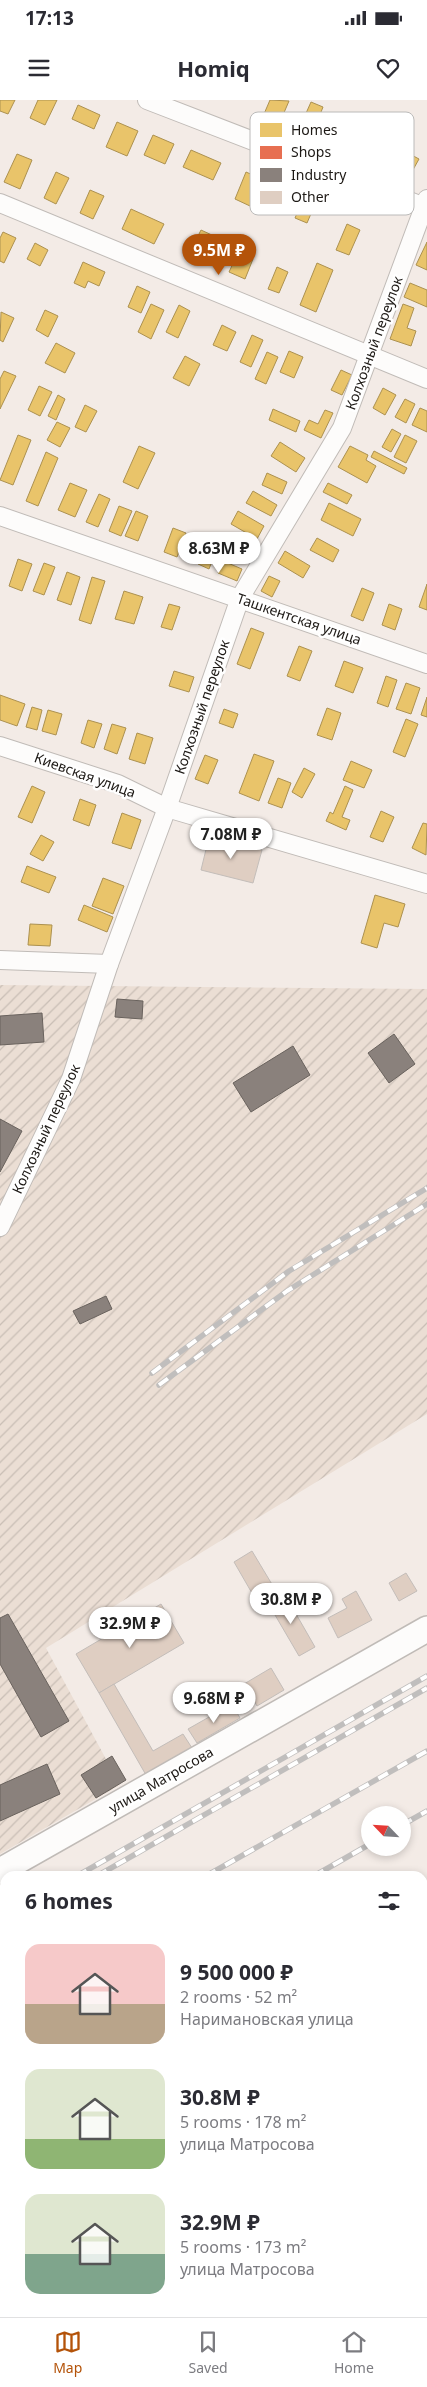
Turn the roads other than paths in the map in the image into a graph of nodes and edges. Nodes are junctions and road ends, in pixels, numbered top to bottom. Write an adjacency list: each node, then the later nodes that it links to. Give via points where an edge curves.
1 (147, 100): 2 (street)
2 (250, 139)
3 (414, 200): 5 (street)
4 (0, 203): 6 (street)
5 (426, 205): 6 (street, Колхозный переулок)
6 (370, 357): 7 (street); 9 (street, Колхозный переулок, via 342,428)
7 (427, 379)
8 (0, 516): 9 (street, Ташкентская улица)
9 (240, 598): 10 (street, Ташкентская улица); 12 (street, Колхозный переулок)
10 (427, 664)
11 (0, 746): 12 (street, Киевская улица, via 118,784)
12 (167, 808): 13 (street, Киевская улица); 15 (street, Колхозный переулок)
13 (427, 884)
14 (0, 960): 15 (street)
15 (109, 964): 16 (street, Колхозный переулок, via 71,1079)
16 (0, 1227)
17 (427, 1629): 18 (street, улица Матросова)
18 (0, 1871)

